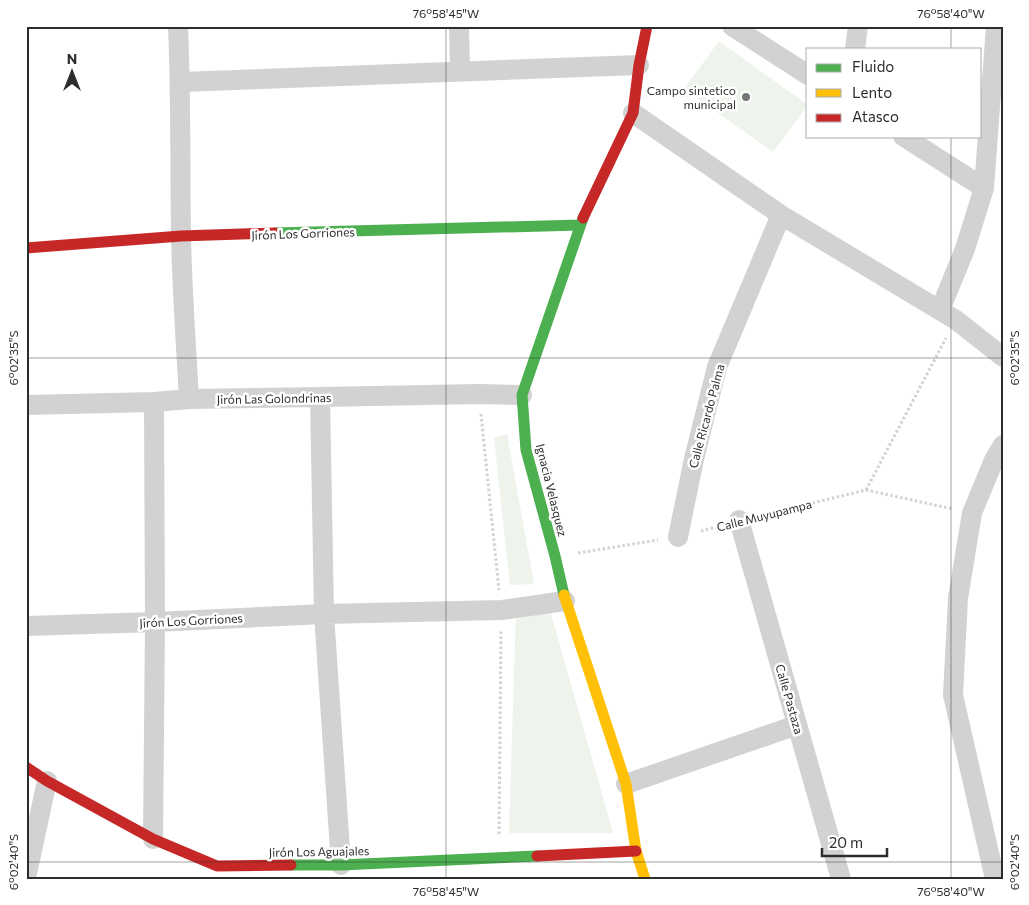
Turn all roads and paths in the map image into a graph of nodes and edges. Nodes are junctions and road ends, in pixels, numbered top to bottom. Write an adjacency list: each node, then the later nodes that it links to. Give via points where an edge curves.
1 (178, 26): 11 (street)
2 (459, 26): 9 (street)
3 (647, 26): 8 (street, Ignacia Velasquez)
4 (732, 26): 10 (street)
5 (858, 26): 7 (street)
6 (996, 26): 14 (street)
7 (856, 48)
8 (639, 64): 9 (street); 12 (street, Ignacia Velasquez)
9 (460, 71): 11 (street)
10 (806, 74)
11 (181, 82): 17 (street)
12 (632, 113): 15 (street); 16 (street, Ignacia Velasquez)
13 (906, 138): 14 (street)
14 (984, 188): 19 (street, via 965,250)
15 (781, 215): 19 (street); 30 (street, Calle Ricardo Palma, via 717,367)
16 (580, 225): 17 (street, Jirón Los Gorriones); 21 (street, Ignacia Velasquez)
17 (181, 236): 18 (street, Jirón Los Gorriones); 23 (street)
18 (26, 248)
19 (952, 318): 20 (street); 27 (path)
20 (1003, 357)
21 (522, 394): 22 (street, Jirón Las Golondrinas); 31 (street, Ignacia Velasquez, via 526,450)
22 (320, 397): 23 (street, Jirón Las Golondrinas); 33 (street)
23 (189, 398): 24 (street, Jirón Las Golondrinas)
24 (154, 402): 25 (street, Jirón Las Golondrinas); 34 (street)
25 (26, 405)
26 (1003, 445): 28 (street)
27 (866, 490): 28 (path, Calle Muyupampa); 29 (path, Calle Muyupampa)
28 (972, 513): 47 (street, via 958,598 953,695)
29 (738, 520): 30 (path, Calle Muyupampa); 36 (street, Calle Pastaza)
30 (678, 537): 31 (path, Calle Muyupampa)
31 (555, 556): 32 (street, Ignacia Velasquez)
32 (565, 601): 33 (street, Jirón Los Gorriones, via 502,610); 39 (street, Ignacia Velasquez)
33 (324, 614): 34 (street, Jirón Los Gorriones); 42 (street)
34 (155, 622): 35 (street, Jirón Los Gorriones); 40 (street)
35 (26, 626)
36 (797, 725): 39 (street); 46 (street, Calle Pastaza)
37 (26, 767): 38 (street, Jirón Los Aguajales)
38 (47, 782): 40 (street, Jirón Los Aguajales); 44 (street)
39 (626, 784): 41 (street, Ignacia Velasquez)
40 (153, 839): 43 (street, Jirón Los Aguajales)
41 (636, 851): 42 (street, Jirón Los Aguajales); 45 (street, Ignacia Velasquez)
42 (341, 865): 43 (street, Jirón Los Aguajales)
43 (217, 872)
44 (26, 878)
45 (645, 879)
46 (841, 879)
47 (995, 879)

